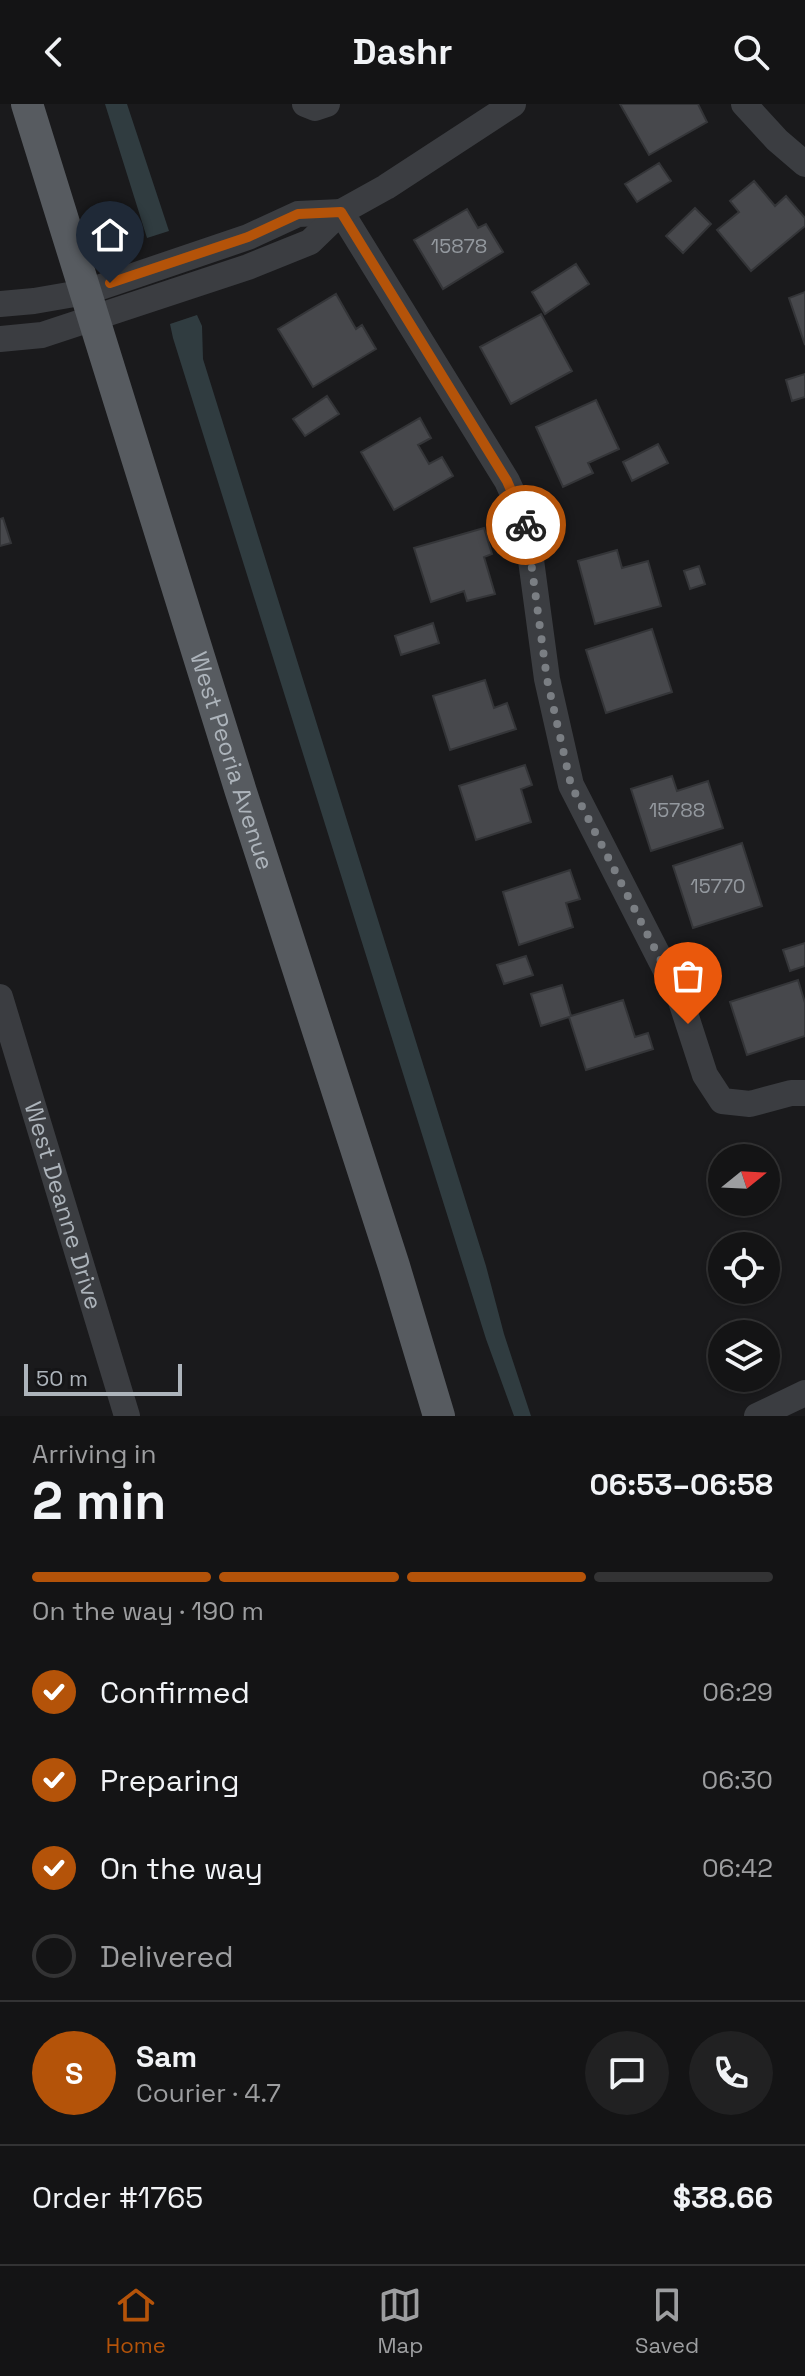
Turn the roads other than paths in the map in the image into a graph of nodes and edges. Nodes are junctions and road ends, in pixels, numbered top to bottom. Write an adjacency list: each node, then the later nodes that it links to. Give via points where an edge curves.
1 (27, 104): 9 (main road, West Peoria Avenue)
2 (305, 104): 3 (street)
3 (327, 104)
4 (513, 104): 7 (street)
5 (744, 104): 6 (street)
6 (805, 164)
7 (341, 212): 9 (street, via 298,214); 12 (street, via 507,481 526,523 547,679 571,785 680,998 705,1075 722,1101 750,1104)
8 (0, 304): 9 (street)
9 (90, 304): 10 (street, via 42,335); 15 (main road, West Peoria Avenue)
10 (0, 339)
11 (0, 997): 14 (street, West Deanne Drive)
12 (805, 1093)
13 (805, 1393): 16 (street)
14 (127, 1416)
15 (439, 1416)
16 (757, 1416)

